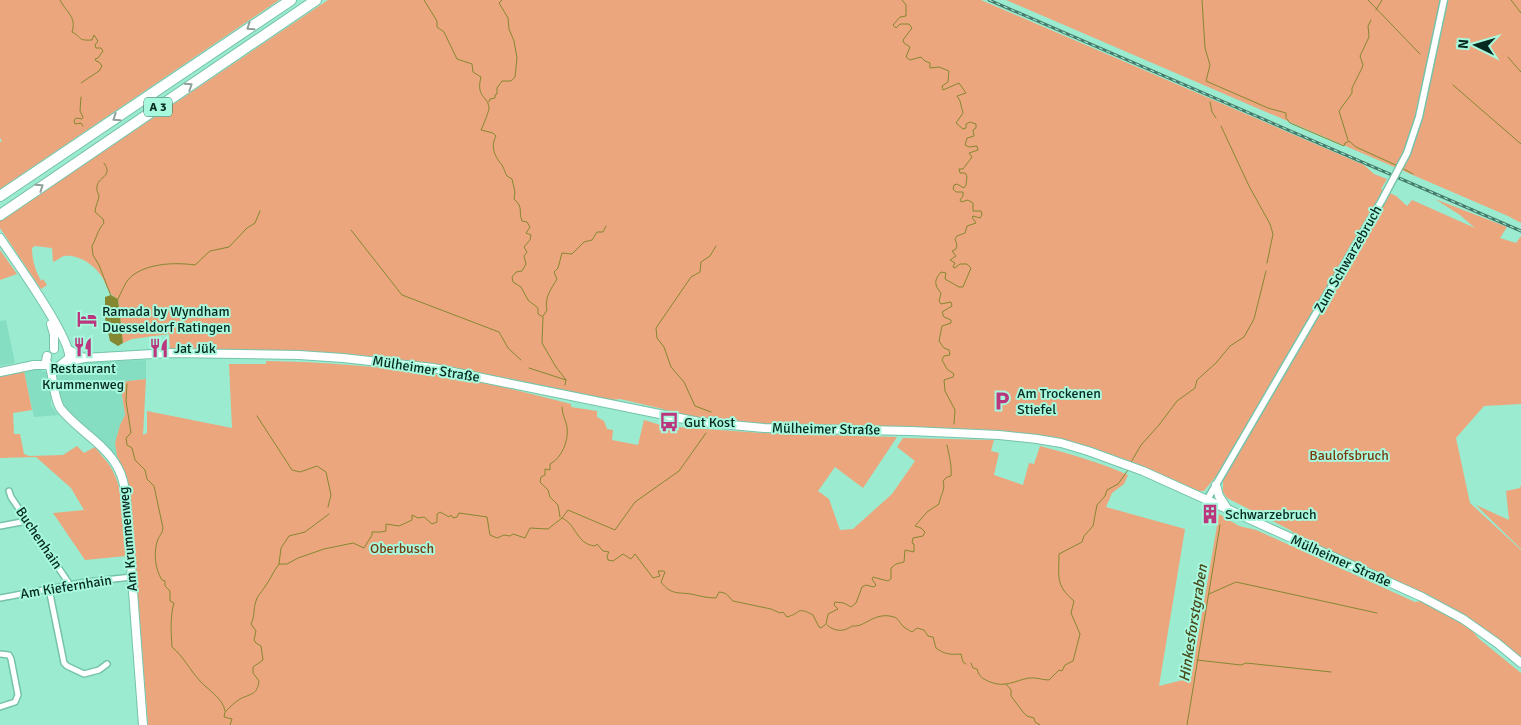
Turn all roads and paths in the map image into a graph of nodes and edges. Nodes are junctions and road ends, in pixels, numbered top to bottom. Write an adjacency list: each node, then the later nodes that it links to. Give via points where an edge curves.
1 (291, 0): 4 (highway, A 3, one-way to 4)
2 (316, 0): 5 (highway, A 3, one-way to 2)
3 (1444, 0): 14 (street, Zum Schwarzebruch, bridge, via 1419,117 1407,153)
4 (0, 196)
5 (0, 215)
6 (0, 238): 7 (main road)
7 (38, 295): 8 (main road); 9 (main road, via 50,319)
8 (68, 348): 9 (main road); 10 (main road); 11 (main road)
9 (54, 349): 12 (main road)
10 (84, 358): 11 (main road, Mülheimer Straße); 16 (main road, Mülheimer Straße, via 170,353 299,355 386,361 505,381 699,422 764,428 911,431 1037,439 1107,458)
11 (66, 362): 12 (main road, Mülheimer Straße)
12 (51, 364): 13 (main road); 20 (main road, Am Krummenweg, via 60,408 106,452 123,482)
13 (0, 372)
14 (1216, 485): 16 (street, Zum Schwarzebruch); 17 (main road)
15 (9, 491): 18 (street, Buchenhain)
16 (1208, 500): 17 (main road, Mülheimer Straße)
17 (1227, 508): 25 (main road, Mülheimer Straße, via 1438,606 1477,629)
18 (27, 521): 19 (street); 21 (street, Buchenhain)
19 (0, 526)
20 (132, 577): 21 (street, Am Kiefernhain); 28 (main road, Am Krummenweg)
21 (70, 585): 22 (street, Am Kiefernhain)
22 (50, 588): 23 (street, Am Kiefernhain); 26 (street, via 66,666 84,674)
23 (0, 598)
24 (0, 654): 27 (street, via 9,655 11,659 18,695 15,702)
25 (1521, 663)
26 (107, 664)
27 (0, 707)
28 (144, 725)

